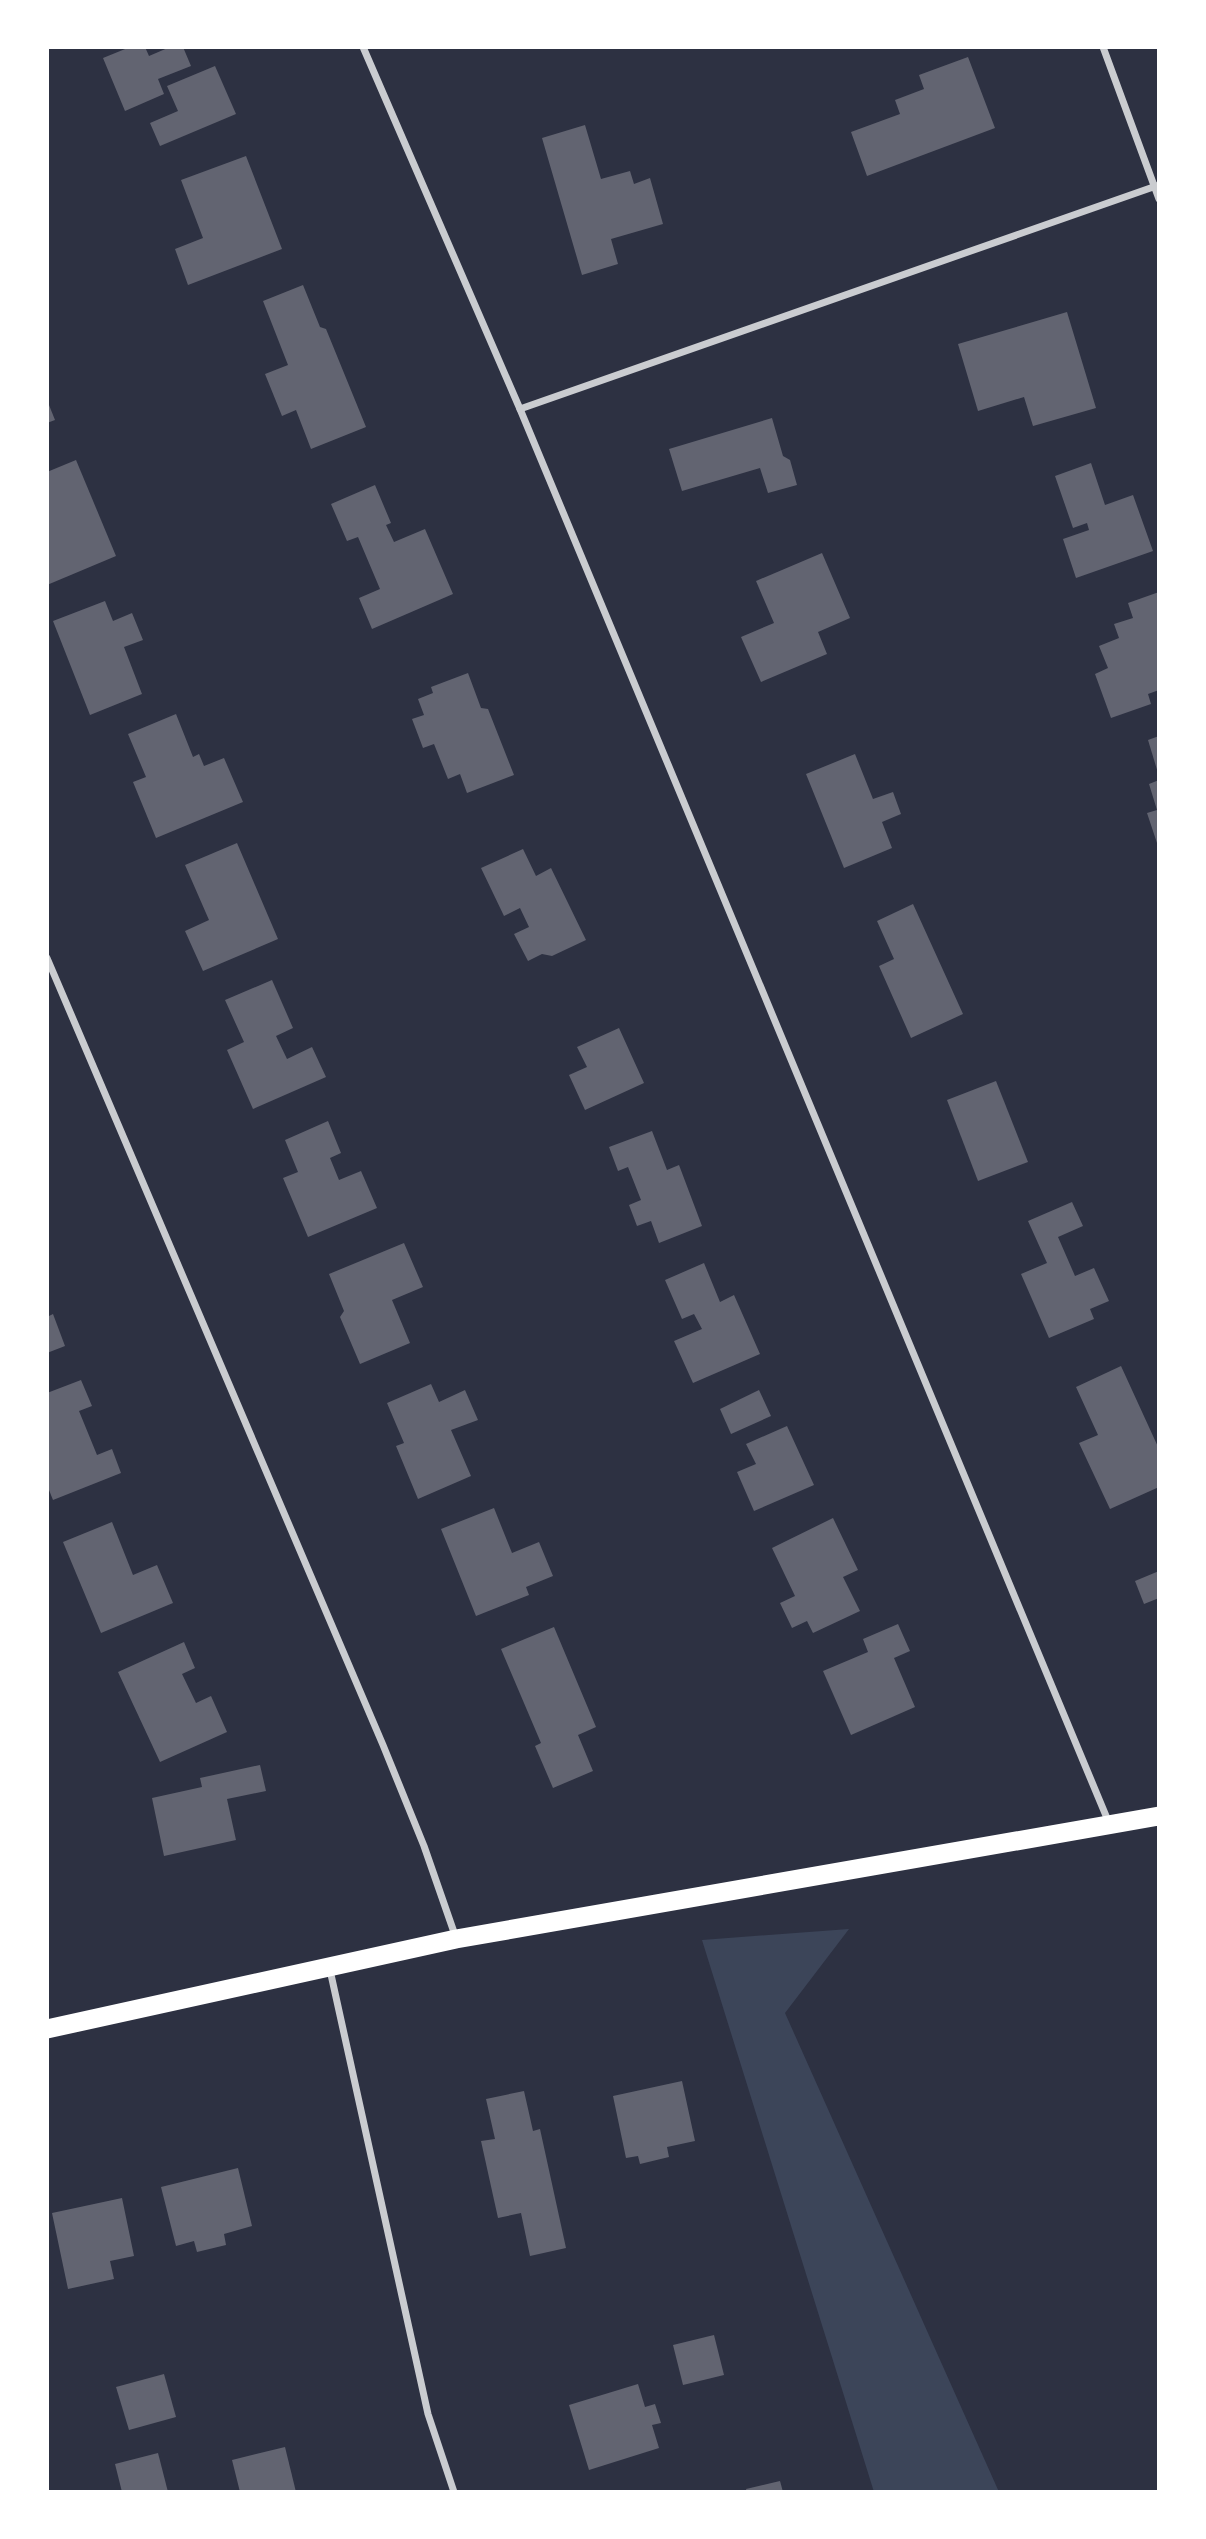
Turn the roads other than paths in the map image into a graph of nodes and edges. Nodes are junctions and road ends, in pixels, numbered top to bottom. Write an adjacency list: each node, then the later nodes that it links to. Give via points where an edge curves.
1 (363, 47): 5 (street)
2 (1104, 47): 3 (street)
3 (1157, 186): 4 (street); 5 (street)
4 (1159, 198)
5 (520, 409): 8 (street)
6 (47, 957): 9 (street, via 383,1745)
7 (1159, 1816): 8 (highway)
8 (1109, 1824): 9 (highway)
9 (456, 1939): 10 (highway)
10 (329, 1966): 11 (highway); 12 (street, via 428,2414)
11 (47, 2029)
12 (454, 2492)

